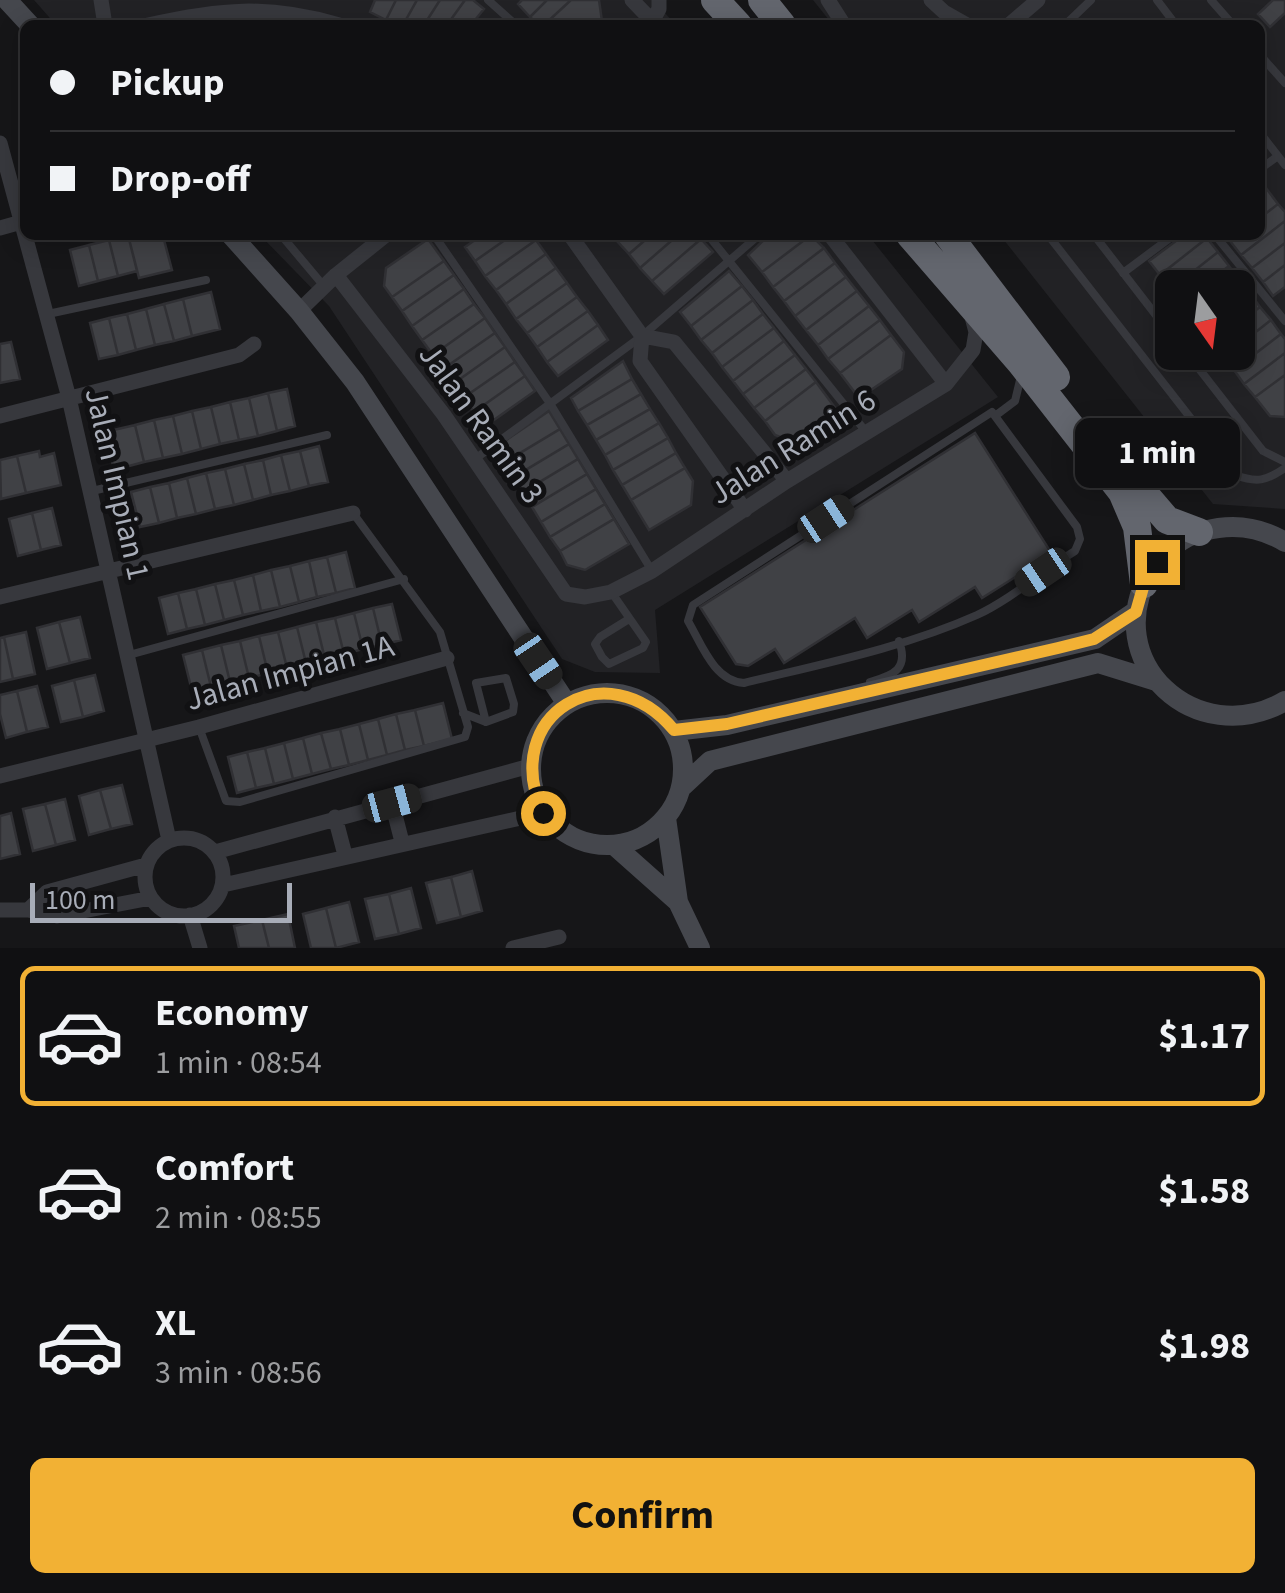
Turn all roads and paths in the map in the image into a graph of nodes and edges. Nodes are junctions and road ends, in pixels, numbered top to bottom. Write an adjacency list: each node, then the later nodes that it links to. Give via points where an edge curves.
1 (488, 0): 14 (lane)
2 (632, 0): 15 (street)
3 (715, 0): 16 (highway)
4 (762, 0): 17 (highway)
5 (932, 0): 18 (street)
6 (1038, 0): 19 (street)
7 (1092, 0): 20 (lane)
8 (1157, 0): 21 (lane)
9 (1211, 0): 22 (lane)
10 (6, 1): 11 (street)
11 (25, 20)
12 (169, 20): 13 (street, via 266,10)
13 (323, 20)
14 (510, 20)
15 (653, 20)
16 (733, 20)
17 (778, 20)
18 (958, 20)
19 (1015, 20)
20 (1070, 20)
21 (1172, 20)
22 (1229, 20)
23 (1265, 61): 24 (lane)
24 (1285, 83)
25 (1265, 139): 27 (lane)
26 (0, 143): 30 (street, Jalan Impian 1)
27 (1278, 156): 28 (lane); 29 (lane)
28 (1265, 165)
29 (1285, 165)
30 (20, 212)
31 (28, 240): 52 (street, Jalan Impian 1)
32 (235, 240): 51 (street)
33 (286, 240): 49 (lane)
34 (380, 240): 49 (street)
35 (437, 240): 61 (lane)
36 (574, 240): 55 (street)
37 (712, 240): 46 (lane)
38 (754, 240): 46 (lane)
39 (834, 240): 59 (street)
40 (914, 240): 50 (highway)
41 (953, 240): 72 (highway, via 1146,499 1167,520)
42 (1052, 240): 67 (lane, via 1235,475 1267,480)
43 (1098, 240): 47 (lane)
44 (1167, 240): 47 (lane)
45 (1219, 240): 54 (lane)
46 (731, 262): 55 (lane); 64 (lane)
47 (1123, 273): 53 (lane)
48 (206, 280): 52 (lane)
49 (330, 280): 51 (street); 66 (street, Jalan Ramin 3)
50 (967, 300): 57 (highway); 59 (street, Jalan Ramin 6, via 976,332 973,350)
51 (299, 311): 88 (street, via 355,382)
52 (48, 314): 60 (street, Jalan Impian 1)
53 (1155, 314)
54 (1285, 321)
55 (642, 336): 61 (lane); 68 (street, via 674,342); 70 (street, via 640,362)
56 (254, 344): 60 (street, via 239,355)
57 (1021, 363): 63 (lane, via 1016,401); 77 (highway, via 1122,492 1137,527)
58 (1200, 370): 67 (lane, via 1263,451)
59 (946, 384): 64 (street, Jalan Ramin 6)
60 (69, 398): 62 (street); 69 (street, Jalan Impian 1)
61 (551, 405): 66 (lane); 74 (lane)
62 (0, 416)
63 (996, 416): 83 (lane, via 1080,539 1075,550 979,614); 83 (lane, via 976,422 688,613 730,682)
64 (867, 433): 68 (street, Jalan Ramin 6)
65 (326, 435): 69 (lane)
66 (475, 459): 80 (street, Jalan Ramin 3, via 566,594)
67 (1285, 465)
68 (786, 482): 70 (street, Jalan Ramin 6)
69 (88, 492): 75 (street, Jalan Impian 1)
70 (745, 510): 74 (street, Jalan Ramin 6)
71 (354, 513): 75 (street); 76 (lane)
72 (1199, 532): 73 (street, via 1224,526); 77 (street, via 1176,544)
73 (1281, 534)
74 (652, 570): 78 (street, Jalan Ramin 6)
75 (108, 572): 79 (street); 84 (street, Jalan Impian 1)
76 (404, 580): 84 (lane); 85 (lane, via 440,632)
77 (1144, 584): 81 (street)
78 (611, 592): 80 (street, Jalan Ramin 6); 82 (lane)
79 (0, 597)
80 (585, 597)
81 (1136, 612): 86 (street, via 1136,636); 91 (street, via 1094,639)
82 (629, 619): 82 (lane, via 646,642 610,664 596,644)
83 (899, 641): 91 (lane, via 904,653 895,674)
84 (129, 654): 96 (street, Jalan Impian 1)
85 (447, 658): 89 (lane); 94 (street, Jalan Impian 1A)
86 (1156, 682): 90 (street, via 1192,709 1214,716); 99 (street, via 1098,663 710,761)
87 (1285, 701): 90 (street)
88 (567, 704): 95 (street, via 614,693 638,699); 97 (street, via 541,730)
89 (464, 713): 92 (lane); 94 (lane, via 464,737 240,802 226,801)
90 (1259, 714): 93 (street)
91 (761, 716): 95 (street)
92 (486, 722): 92 (lane, via 513,712 506,678 476,684)
93 (1285, 723)
94 (199, 727): 96 (street, Jalan Impian 1A)
95 (674, 730): 99 (street)
96 (148, 740): 98 (street, Jalan Impian 1A); 104 (street, Jalan Impian 1)
97 (530, 766): 100 (street); 101 (street)
98 (0, 776)
99 (682, 787): 103 (street)
100 (392, 803): 102 (street); 105 (street)
101 (543, 813): 105 (street); 106 (street, via 567,835)
102 (335, 817): 107 (street); 108 (street)
103 (666, 818): 106 (street, via 652,832); 112 (street)
104 (169, 840): 107 (street, via 199,840); 109 (street)
105 (402, 842): 108 (street)
106 (615, 846): 112 (street)
107 (215, 852): 110 (street)
108 (345, 856): 110 (street)
109 (146, 865): 111 (street); 114 (street, via 46,892)
110 (223, 885): 115 (street, via 214,902)
111 (151, 898): 114 (street, via 57,916); 115 (street, via 168,912)
112 (678, 902): 119 (street)
113 (0, 910): 114 (street)
114 (28, 910)
115 (190, 916): 117 (street)
116 (559, 936): 118 (street)
117 (200, 948)
118 (513, 948)
119 (700, 948)

